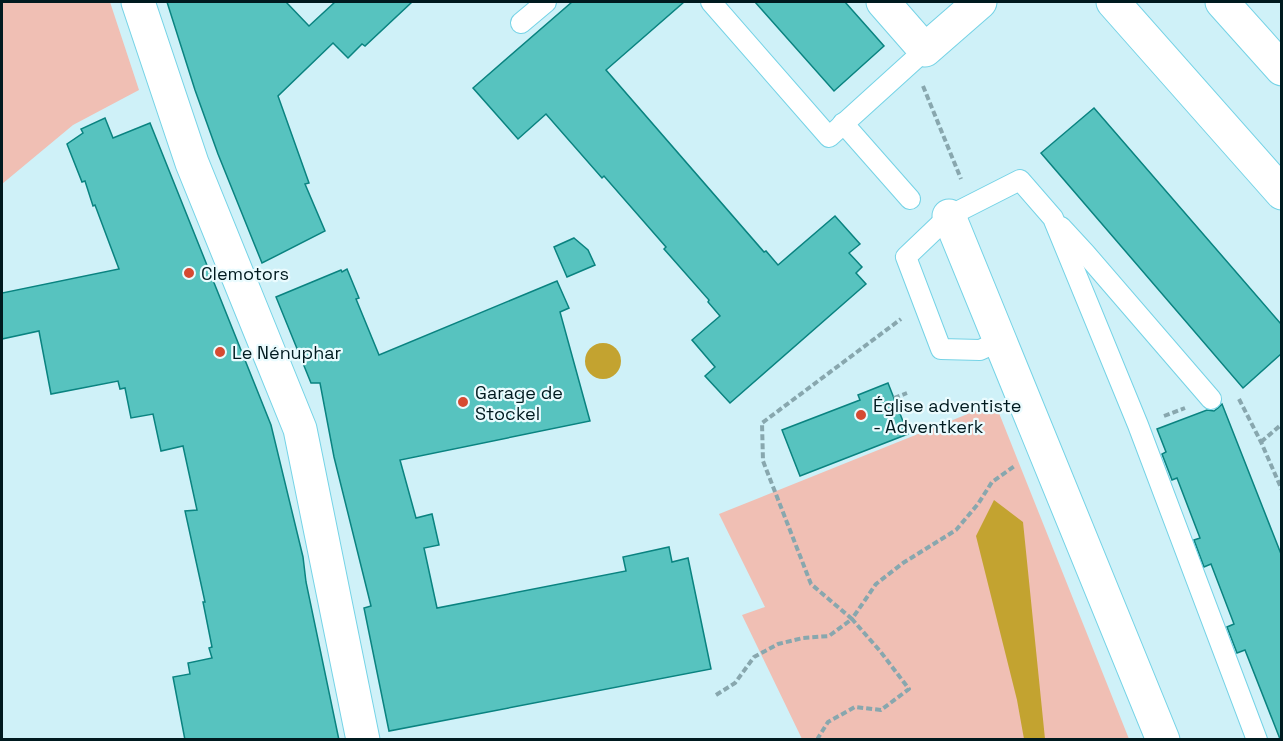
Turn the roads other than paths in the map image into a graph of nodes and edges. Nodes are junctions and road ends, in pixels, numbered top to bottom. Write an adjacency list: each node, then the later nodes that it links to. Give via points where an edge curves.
1 (138, 2): 18 (street, via 192,163 300,429)
2 (546, 2): 8 (lane)
3 (711, 2): 11 (lane, via 829,137)
4 (883, 2): 9 (street)
5 (980, 2): 9 (street)
6 (1113, 2): 12 (street)
7 (1222, 2): 10 (street)
8 (521, 23)
9 (925, 50): 11 (lane)
10 (1281, 69)
11 (843, 123): 13 (lane)
12 (1281, 193)
13 (910, 199)
14 (949, 216): 15 (lane, via 1020,180); 16 (street); 16 (lane, via 906,257 941,349 980,350)
15 (1053, 218): 17 (lane); 20 (lane, via 1138,425)
16 (1000, 341): 19 (street)
17 (1211, 399)
18 (363, 740)
19 (1163, 740)
20 (1257, 740)

